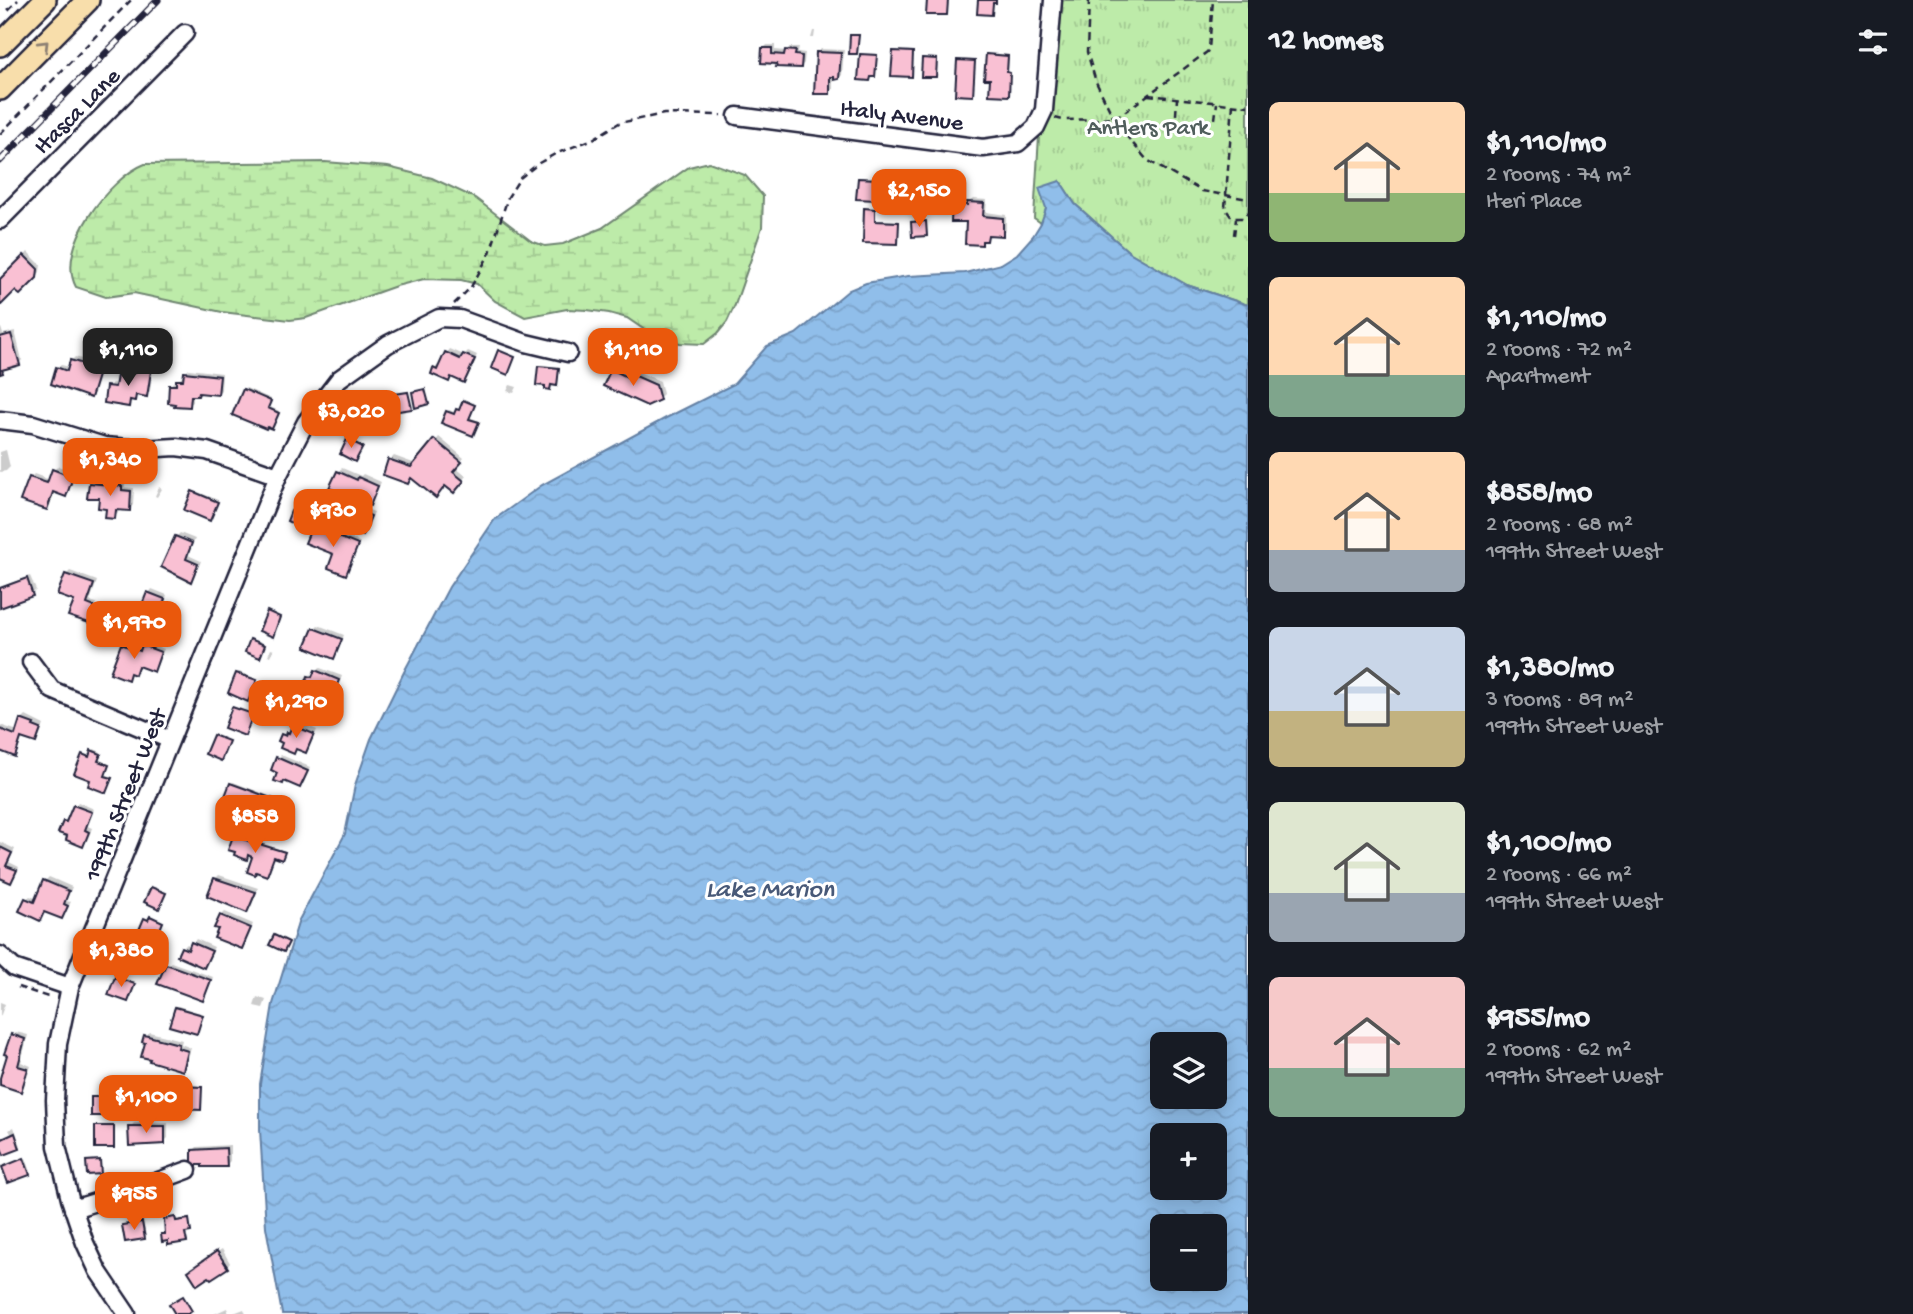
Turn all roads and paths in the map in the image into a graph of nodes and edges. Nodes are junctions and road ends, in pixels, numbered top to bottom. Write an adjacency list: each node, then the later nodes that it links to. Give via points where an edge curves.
1 (18, 0): 8 (path)
2 (45, 0): 10 (main road)
3 (88, 0): 11 (main road, one-way to 3)
4 (131, 0): 22 (path)
5 (1053, 0): 17 (street)
6 (1089, 0): 20 (path, via 1087,52)
7 (1213, 0): 12 (path, via 1209,49)
8 (7, 11)
9 (185, 33): 27 (street, Itasca Lane)
10 (0, 46)
11 (0, 89)
12 (1148, 95): 13 (path); 20 (path)
13 (1177, 98): 14 (path); 19 (path)
14 (1217, 103): 15 (path); 21 (path)
15 (1233, 104): 16 (path); 23 (path)
16 (1248, 106)
17 (1043, 112): 18 (street, Italy Avenue, via 1036,127 1018,143 983,148); 20 (path, via 1063,120)
18 (737, 116): 29 (path, via 664,114 619,123 539,163 520,178 508,197 490,253 471,287)
19 (1176, 116)
20 (1113, 118): 23 (path, via 1147,160 1202,191)
21 (1215, 119)
22 (0, 134)
23 (1226, 195): 24 (path); 26 (path, via 1224,208)
24 (1248, 199)
25 (1248, 212): 26 (path)
26 (1236, 219): 28 (path)
27 (0, 220)
28 (1234, 235)
29 (439, 318): 30 (street, via 460,319); 32 (street, 199th Street West, via 388,344 339,379 306,422)
30 (568, 353)
31 (0, 419): 32 (street, via 104,446 207,451)
32 (278, 477): 34 (street, 199th Street West)
33 (31, 662): 34 (street, via 52,690)
34 (170, 740): 36 (street, 199th Street West)
35 (0, 955): 36 (street, via 14,968)
36 (70, 987): 38 (street, 199th Street West, via 58,1044 55,1100 57,1146)
37 (188, 1170): 38 (street)
38 (73, 1209): 39 (street, 199th Street West, via 98,1272)
39 (127, 1314)

